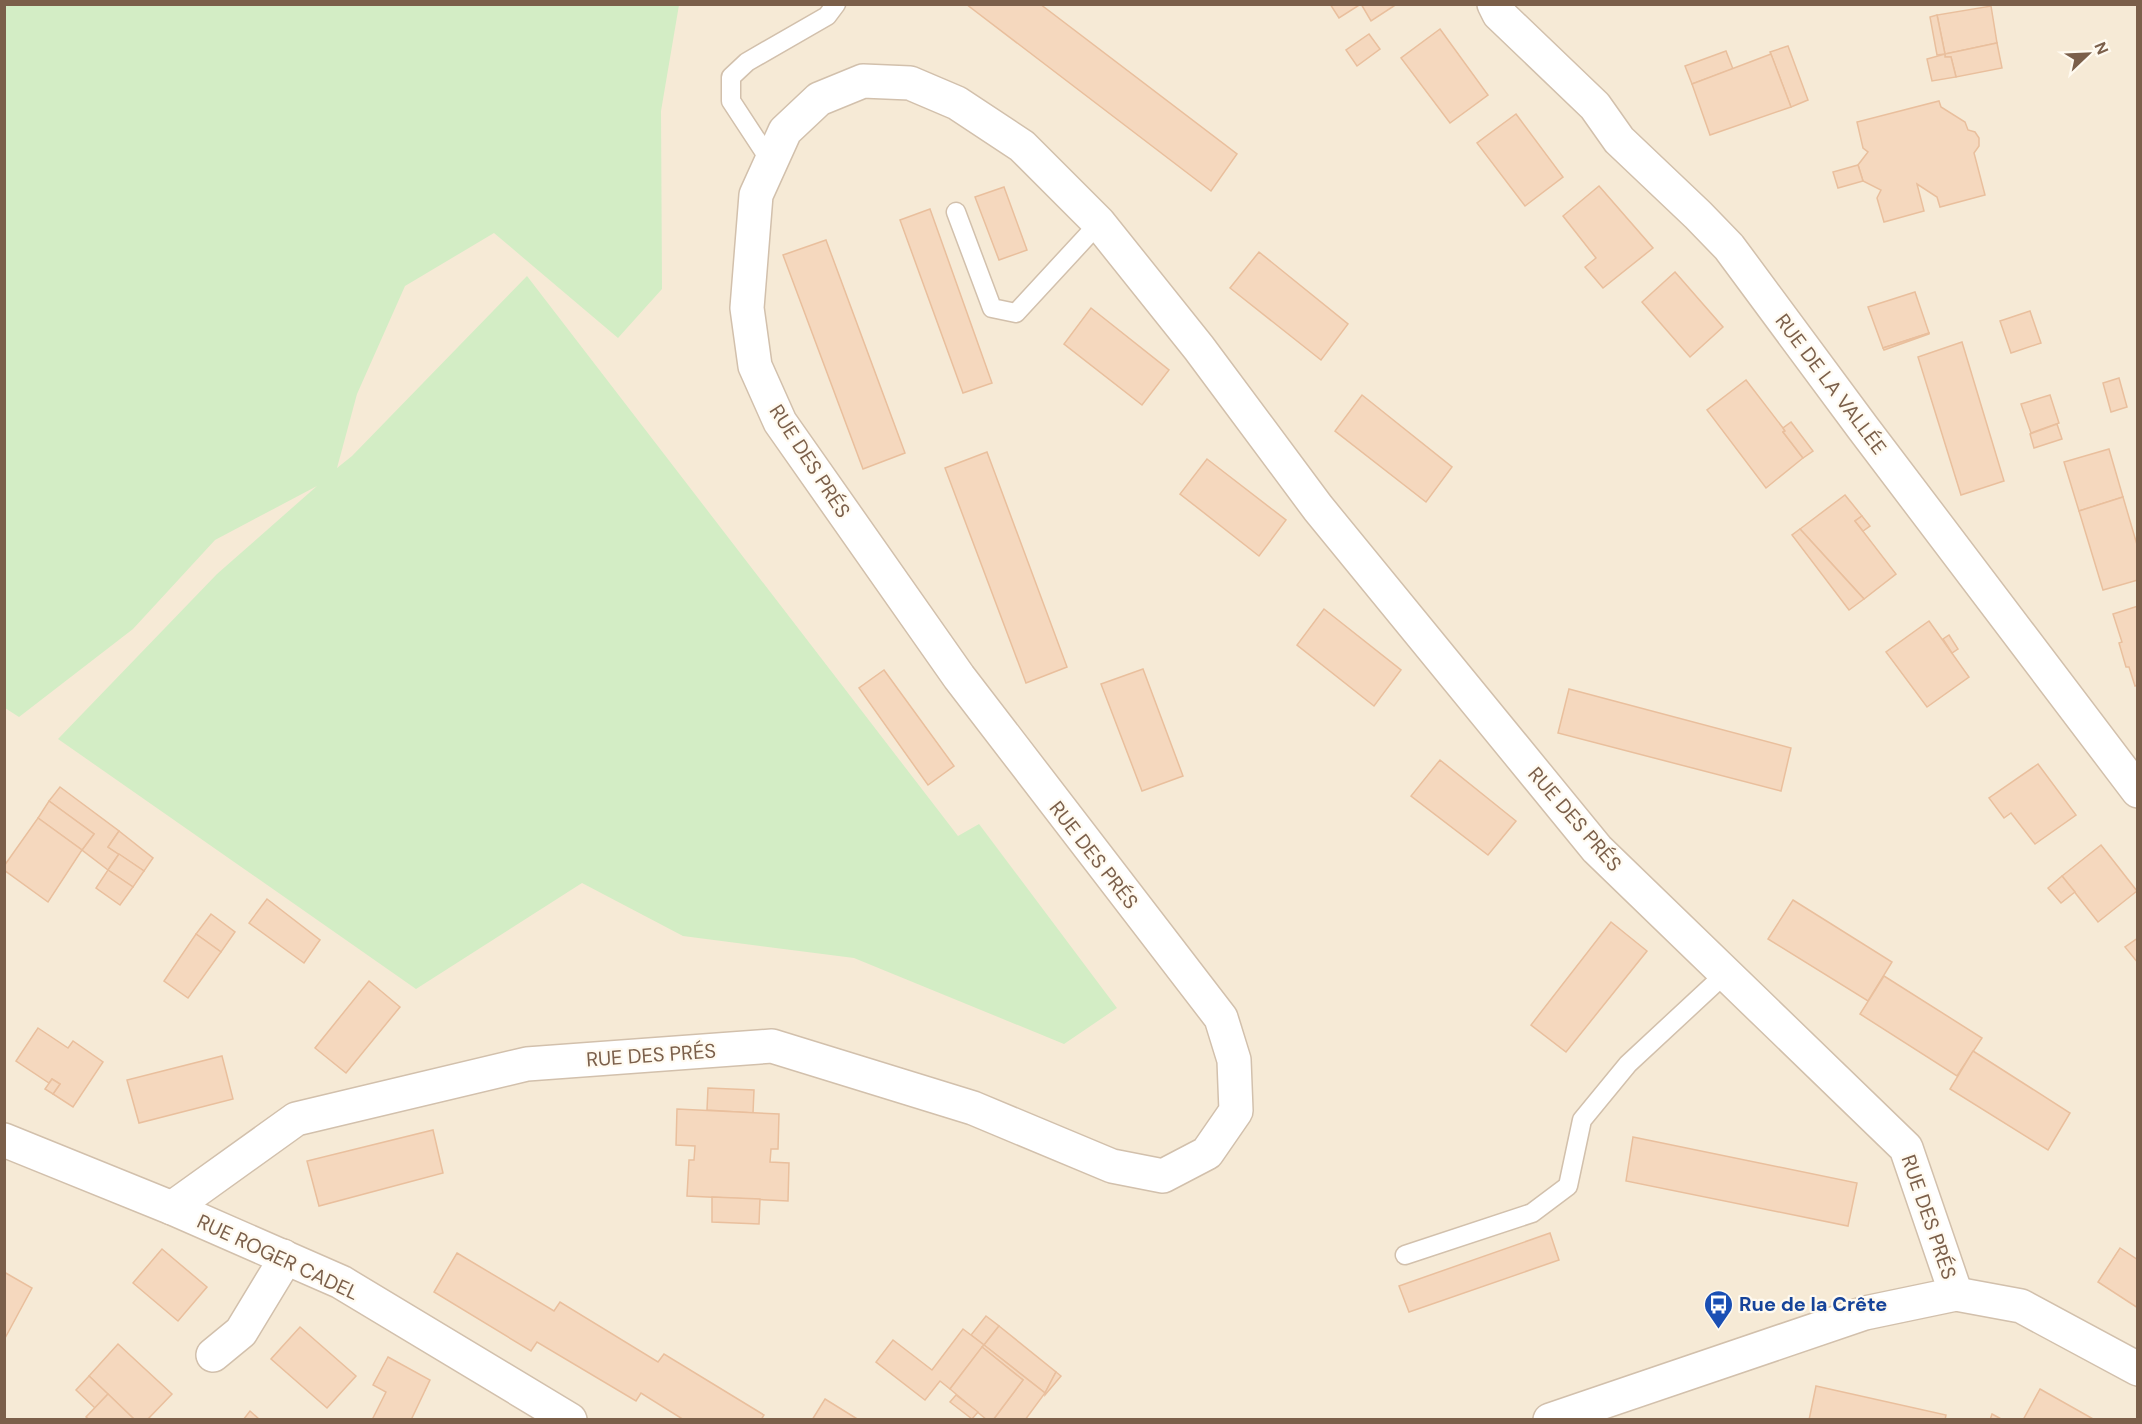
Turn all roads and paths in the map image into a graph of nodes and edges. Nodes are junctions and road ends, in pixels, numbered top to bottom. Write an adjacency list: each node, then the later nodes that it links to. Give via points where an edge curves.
1 (836, 4): 3 (lane, via 827,16 747,62 731,77 731,100)
2 (1494, 4): 6 (street, RUE DE LA VALLÉE, via 1499,14 1594,106 1619,140 1729,247)
3 (771, 162): 5 (street, RUE DES PRÉS, via 785,131 819,99 863,81 910,83 957,103 1022,146); 9 (street, RUE DES PRÉS, via 756,195 747,308 755,366 780,422 958,677 1221,1018 1234,1060 1236,1111 1207,1153 1163,1176 1112,1166 973,1108 772,1046 527,1064 296,1119)
4 (956, 212): 5 (lane, via 992,308 1016,313)
5 (1099, 223): 7 (street, RUE DES PRÉS, via 1199,348 1318,508 1597,849)
6 (2138, 791)
7 (1726, 973): 11 (lane, via 1628,1065 1582,1120 1568,1186 1532,1213); 12 (street, RUE DES PRÉS, via 1906,1148)
8 (4, 1140): 9 (street, RUE ROGER CADEL)
9 (172, 1208): 10 (street, RUE ROGER CADEL)
10 (284, 1256): 13 (street, via 241,1332); 15 (street, RUE ROGER CADEL, via 340,1282)
11 (1405, 1256)
12 (1956, 1294): 14 (street, via 2020,1306); 16 (street, via 1865,1313)
13 (213, 1355)
14 (2138, 1369)
15 (570, 1419)
16 (1550, 1419)

